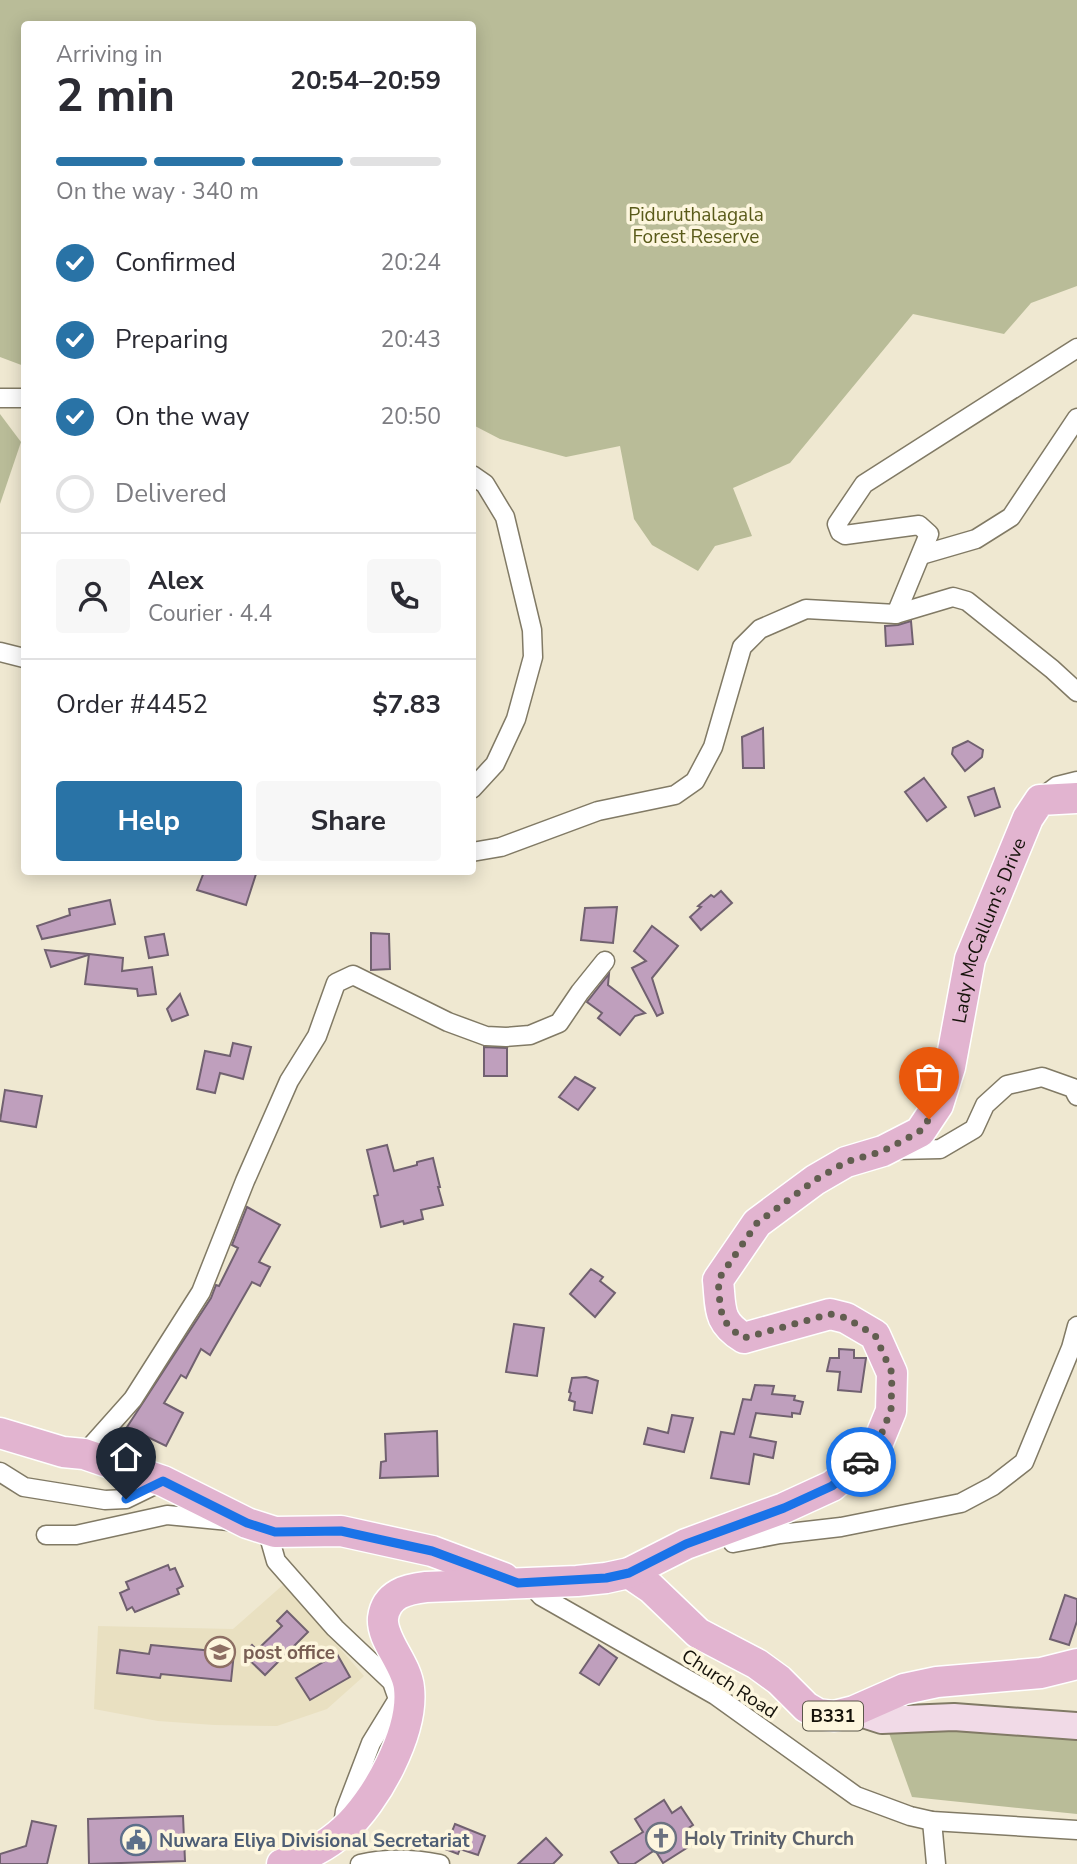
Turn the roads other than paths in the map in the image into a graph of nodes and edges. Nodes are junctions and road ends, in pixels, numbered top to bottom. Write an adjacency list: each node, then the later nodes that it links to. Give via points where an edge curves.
1 (1077, 348): 6 (street, via 864,484 837,524 845,535 919,525 929,534)
2 (0, 398): 3 (street)
3 (21, 398)
4 (1077, 418): 6 (street, via 1011,517 976,539)
5 (476, 478): 12 (street, via 485,484 505,517 532,630 533,657 516,719 495,764)
6 (921, 555): 7 (street)
7 (895, 614): 10 (street, via 953,597 967,601); 15 (street, via 806,609 760,629 742,648 713,747 695,781 675,795 598,811 501,847)
8 (0, 652): 9 (street)
9 (21, 657)
10 (1077, 692)
11 (1077, 781): 14 (street, via 1057,786)
12 (476, 785)
13 (1077, 798): 14 (main road)
14 (1040, 800): 18 (main road, Lady McCallum's Drive, via 1028,818 970,959 950,1068 938,1105 919,1132)
15 (476, 851)
16 (605, 961): 21 (street, via 559,1023 530,1035 506,1037 486,1036 448,1022 353,975 336,983 317,1036 289,1082 245,1181 201,1292 132,1399)
17 (1077, 1096): 18 (street, via 1073,1088 1042,1077 1007,1085 985,1105 974,1129 940,1149)
18 (883, 1151): 27 (main road, Lady McCallum's Drive, via 846,1162 757,1223 718,1280 722,1317 744,1338 830,1314 875,1335 892,1373 891,1410 875,1450 832,1486)
19 (1077, 1326): 26 (street, via 1024,1462 993,1486 961,1503)
20 (0, 1433): 21 (main road, Lady McCallum's Drive)
21 (84, 1454): 23 (main road, Lady McCallum's Drive)
22 (0, 1472): 23 (street, via 24,1487 105,1500 126,1499)
23 (163, 1481): 24 (main road, Lady McCallum's Drive)
24 (261, 1528): 25 (street, via 167,1515 76,1535); 29 (main road, Lady McCallum's Drive, via 341,1531 432,1551); 36 (street, via 276,1561 335,1628 392,1682 398,1699 371,1743)
25 (46, 1535)
26 (733, 1544)
27 (659, 1557): 28 (main road, Lady McCallum's Drive); 30 (main road, via 655,1578)
28 (629, 1573): 29 (main road, Lady McCallum's Drive); 30 (main road, B331)
29 (523, 1583): 34 (street, Church Road, via 715,1695 856,1796); 36 (main road, via 408,1589 390,1602 384,1627 406,1673 408,1717 378,1785)
30 (659, 1597): 32 (main road, B331, via 698,1633 757,1664 818,1714)
31 (1077, 1664): 32 (main road, B331, via 1041,1673 919,1685)
32 (855, 1711): 33 (street, via 882,1720 954,1717)
33 (1077, 1726)
34 (932, 1821): 35 (street, Church Road); 40 (street)
35 (1077, 1830)
36 (341, 1833): 37 (main road, via 309,1854)
37 (282, 1864)
38 (360, 1864): 39 (street, via 376,1860)
39 (440, 1864)
40 (936, 1864)

